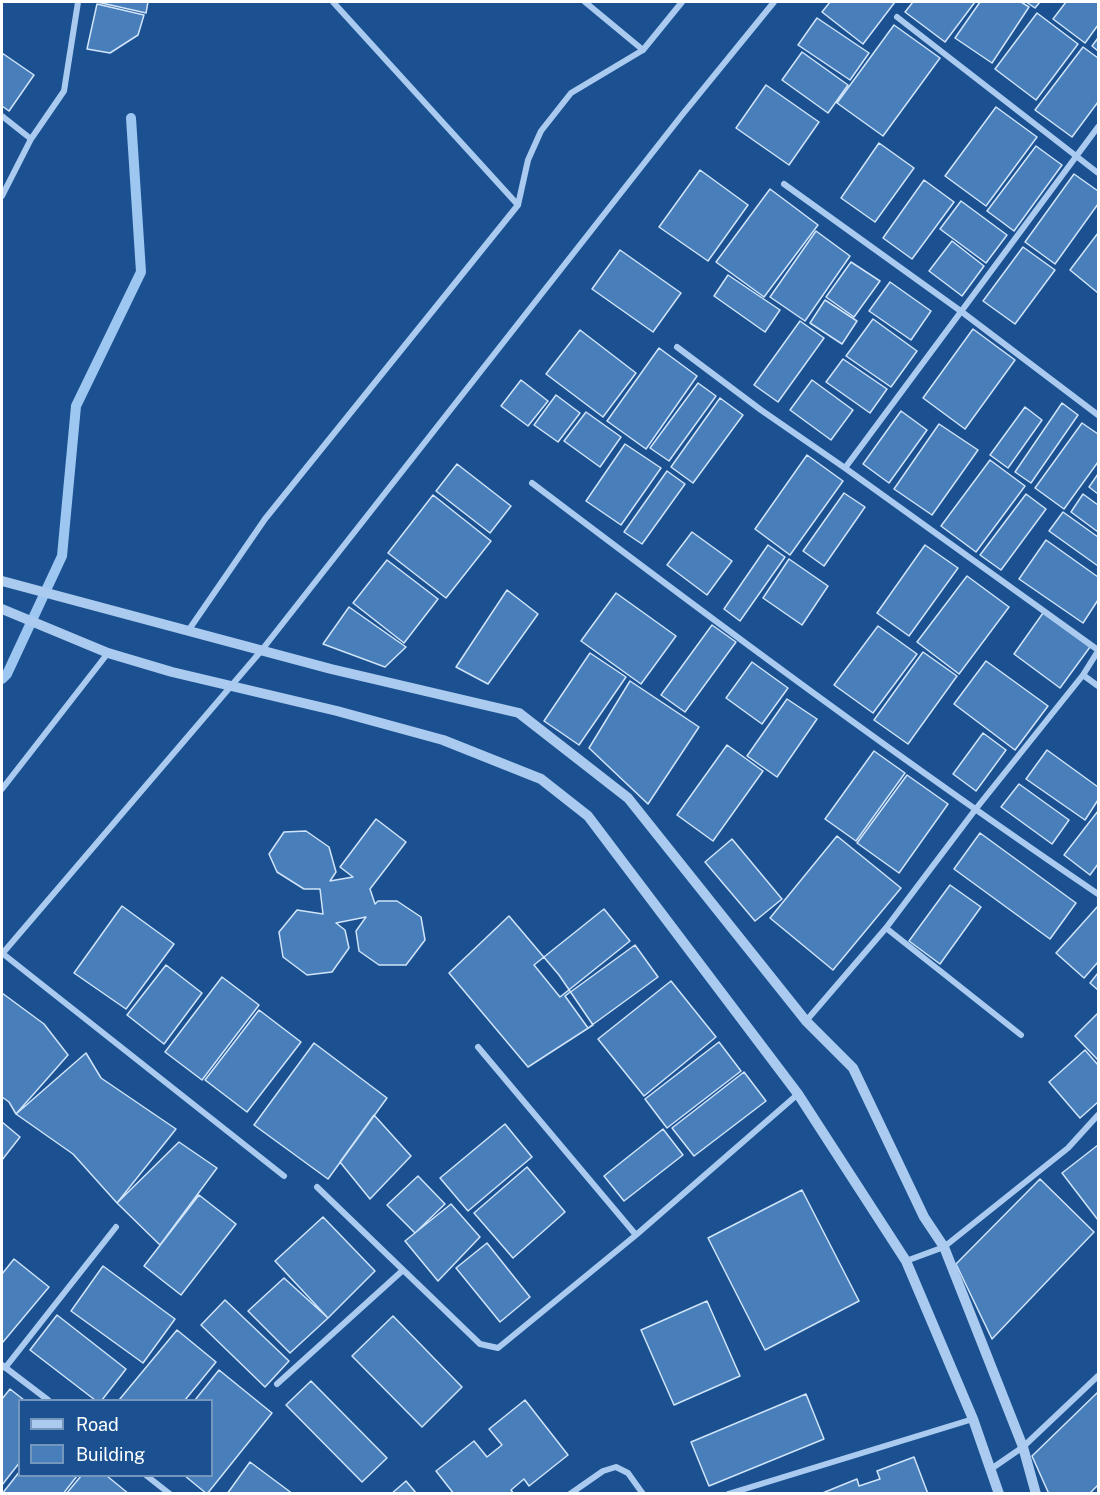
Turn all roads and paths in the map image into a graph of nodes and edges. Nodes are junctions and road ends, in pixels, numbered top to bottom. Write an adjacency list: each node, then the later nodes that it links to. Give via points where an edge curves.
1 (78, 2): 10 (street, via 64,91)
2 (333, 2): 15 (street)
3 (585, 2): 7 (street)
4 (682, 2): 7 (street)
5 (774, 2): 24 (street)
6 (897, 17): 11 (street)
7 (643, 50): 15 (street, via 571,93 541,131 528,160)
8 (2, 116): 10 (street)
9 (1098, 127): 11 (street)
10 (31, 139): 14 (street)
11 (1076, 157): 12 (street); 16 (street)
12 (1098, 173)
13 (784, 184): 16 (street)
14 (2, 196)
15 (518, 205): 23 (street, via 265,519)
16 (962, 312): 18 (street); 19 (street)
17 (677, 347): 19 (street)
18 (1098, 415)
19 (845, 468): 25 (street)
20 (532, 483): 31 (street)
21 (2, 581): 23 (street)
22 (2, 609): 26 (street)
23 (188, 632): 24 (street)
24 (261, 651): 28 (street); 35 (street, via 519,713 628,798)
25 (1098, 651): 27 (street)
26 (108, 653): 28 (street); 30 (street)
27 (1083, 675): 29 (street); 31 (street)
28 (231, 685): 34 (street); 38 (street, via 443,740 540,779 588,816)
29 (1098, 686)
30 (2, 789)
31 (975, 810): 32 (street); 33 (street)
32 (1098, 894)
33 (886, 928): 35 (street); 36 (street)
34 (2, 954): 40 (street)
35 (806, 1021): 44 (street, via 853,1068 924,1217)
36 (1021, 1035)
37 (478, 1047): 43 (street)
38 (798, 1094): 43 (street); 45 (street)
39 (1098, 1115): 44 (street, via 1068,1148)
40 (284, 1176)
41 (317, 1187): 46 (street)
42 (116, 1227): 47 (street)
43 (636, 1235): 46 (street, via 498,1347 480,1344)
44 (944, 1247): 45 (street); 52 (street)
45 (906, 1261): 51 (street)
46 (402, 1271): 49 (street)
47 (3, 1366): 50 (street)
48 (1098, 1376): 52 (street)
49 (277, 1384)
50 (45, 1399)
51 (973, 1419): 53 (street); 58 (street)
52 (1023, 1447): 53 (street); 60 (street)
53 (991, 1469): 59 (street)
54 (148, 1477): 55 (street)
55 (170, 1494)
56 (570, 1494): 57 (street, via 603,1471 616,1467 628,1473)
57 (643, 1494)
58 (728, 1494)
59 (999, 1494)
60 (1036, 1494)

